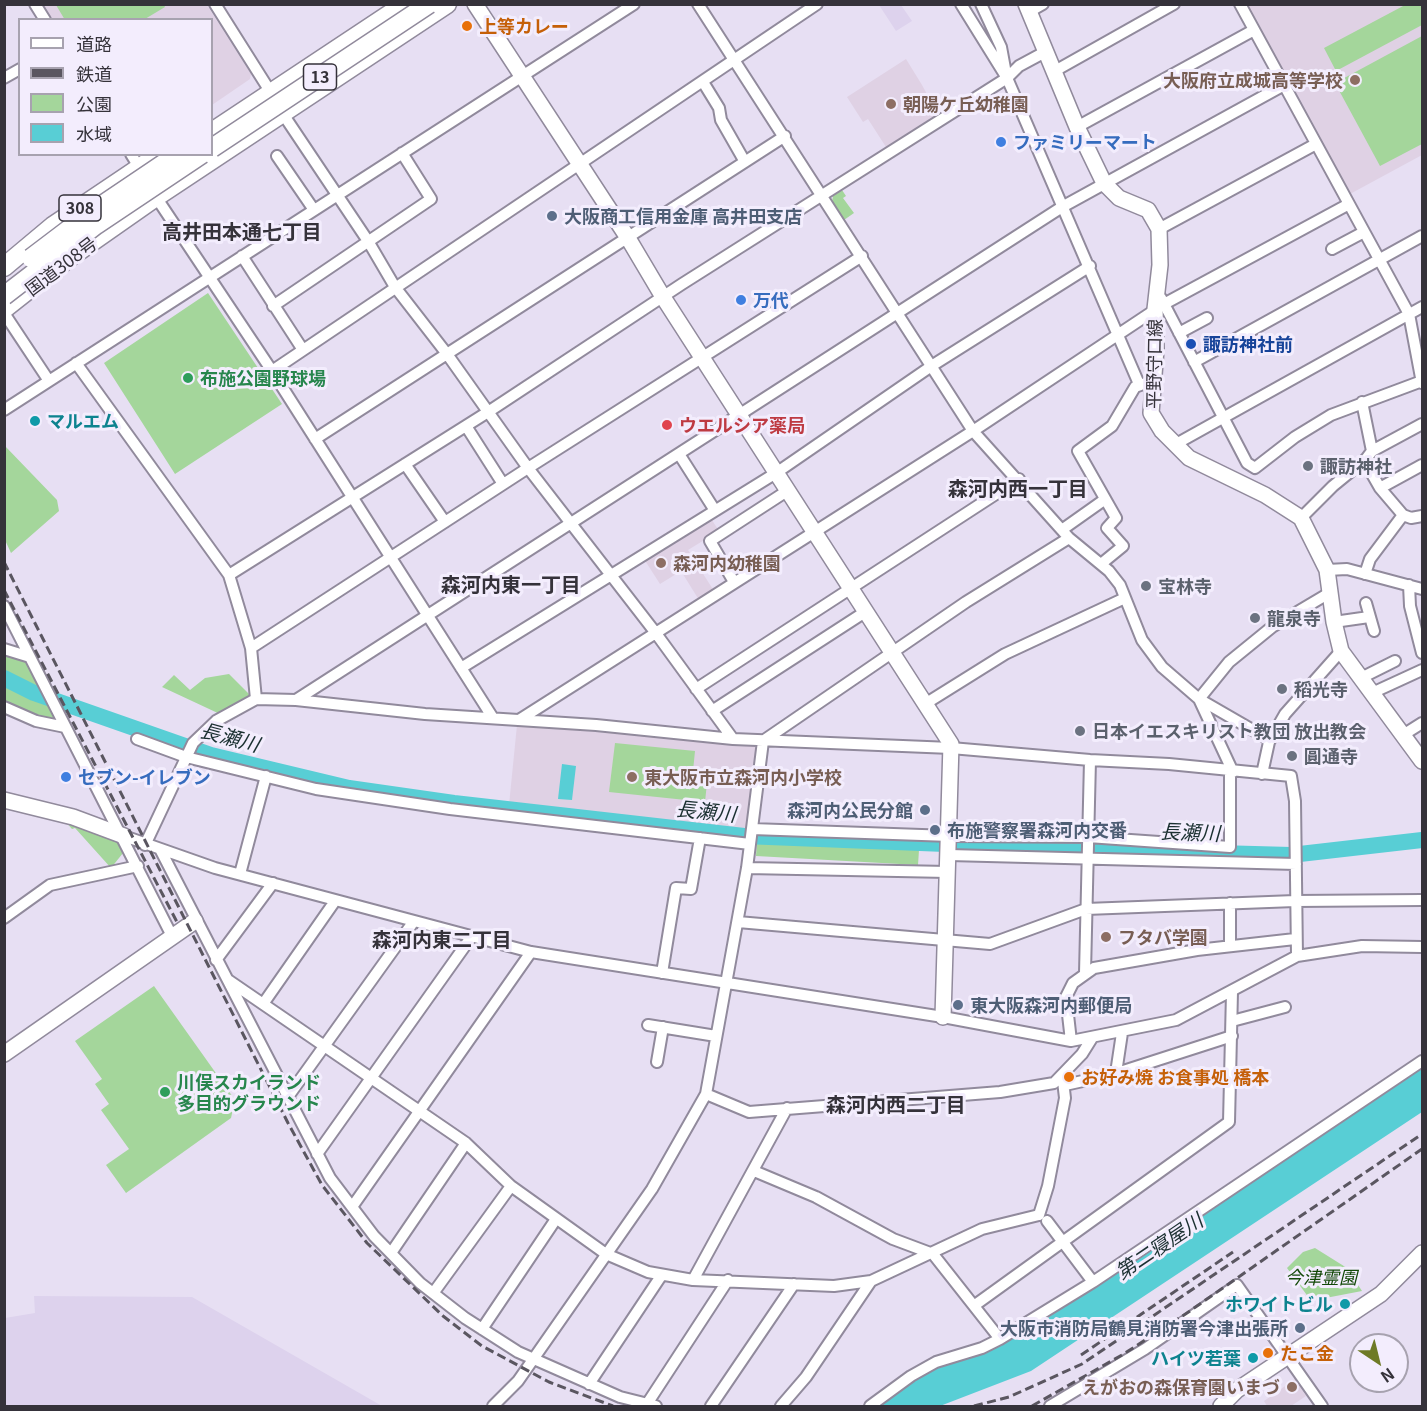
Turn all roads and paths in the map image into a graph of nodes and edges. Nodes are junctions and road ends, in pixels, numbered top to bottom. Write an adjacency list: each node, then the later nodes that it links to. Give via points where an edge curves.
1 (35, 4): 16 (street)
2 (215, 4): 27 (street)
3 (397, 4): 27 (highway)
4 (405, 4): 31 (highway, 13)
5 (429, 4): 34 (highway, 13, bridge)
6 (447, 4): 28 (highway, 国道308号 / 308)
7 (475, 4): 22 (street)
8 (634, 4): 22 (street)
9 (698, 4): 19 (street)
10 (817, 4): 19 (street)
11 (961, 4): 24 (street)
12 (981, 4): 24 (street, via 1001,47)
13 (1173, 4): 21 (street)
14 (1240, 4): 17 (street)
15 (1033, 7): 18 (street)
16 (44, 18)
17 (1254, 30): 26 (street); 30 (street)
18 (1046, 52): 21 (street); 24 (street, via 1019,66)
19 (734, 60): 25 (street); 32 (street)
20 (18, 70): 23 (street)
21 (1053, 72): 30 (street)
22 (522, 76): 35 (street); 42 (street)
23 (4, 78)
24 (1007, 78): 45 (street); 48 (street)
25 (703, 81): 41 (street); 42 (street)
26 (1284, 85): 33 (street); 43 (street)
27 (268, 88): 29 (highway)
28 (283, 114): 44 (street); 46 (highway, 国道308号 / 308)
29 (213, 122)
30 (1077, 127): 43 (street)
31 (213, 131)
32 (785, 136): 41 (street); 45 (street)
33 (1316, 144): 47 (street); 50 (street)
34 (213, 147)
35 (402, 153): 44 (street); 54 (street, via 431,199)
36 (153, 156): 40 (highway, 国道308号 / 308)
37 (175, 156): 62 (highway, bridge, via 89,214)
38 (199, 156): 64 (highway, bridge, via 96,225)
39 (276, 156): 49 (street)
40 (135, 161): 46 (street); 60 (highway, 国道308号 / 308)
41 (745, 162): 53 (street)
42 (579, 165): 53 (street); 63 (street)
43 (1104, 183): 48 (street); 50 (street, via 1119,198 1148,210)
44 (338, 195): 49 (street); 54 (street)
45 (821, 195): 57 (street); 65 (street)
46 (156, 197): 61 (street); 69 (highway, 国道308号 / 308, via 66,260)
47 (1349, 204): 51 (street); 66 (street)
48 (1062, 207): 59 (street); 70 (street)
49 (314, 210): 56 (street)
50 (1159, 229): 66 (street, 平野守口線)
51 (1364, 232): 55 (street); 58 (street)
52 (1422, 236): 58 (street)
53 (628, 238): 65 (street); 76 (street)
54 (368, 241): 63 (street); 67 (street)
55 (1332, 249)
56 (242, 256): 61 (street); 67 (street)
57 (862, 256): 70 (street); 77 (street)
58 (1380, 259): 71 (street); 78 (street)
59 (1089, 266): 73 (street); 80 (street)
60 (4, 267)
61 (209, 277): 79 (street); 81 (street)
62 (4, 280)
63 (395, 287): 75 (street); 76 (street)
64 (4, 297)
65 (663, 297): 77 (street); 87 (street)
66 (1159, 301): 73 (street); 74 (street); 84 (street, 平野守口線, via 1156,349)
67 (273, 306): 75 (street)
68 (1422, 307): 71 (street)
69 (4, 311): 82 (street)
70 (897, 313): 80 (street); 88 (street)
71 (1409, 314): 83 (street); 89 (street)
72 (1207, 318): 74 (street)
73 (1119, 333): 84 (street); 92 (street)
74 (1179, 333): 78 (street)
75 (303, 350): 81 (street)
76 (447, 354): 87 (street); 93 (street)
77 (703, 357): 88 (street); 99 (street)
78 (1194, 362): 89 (street)
79 (76, 363): 82 (street); 119 (street)
80 (933, 365): 92 (street); 100 (street)
81 (272, 371): 93 (street)
82 (49, 381): 86 (street)
83 (1422, 382): 85 (street)
84 (1146, 383): 94 (street, 平野守口線, via 1151,413); 106 (street, via 1135,387 1112,426 1078,451)
85 (1362, 402): 89 (street, via 1295,437 1255,468 1247,463); 96 (street)
86 (4, 410)
87 (488, 412): 91 (street); 99 (street)
88 (739, 414): 95 (street); 100 (street)
89 (1223, 417): 94 (street)
90 (1422, 424): 96 (street)
91 (466, 426): 97 (street); 102 (street)
92 (973, 430): 101 (street); 113 (street)
93 (315, 439): 105 (street)
94 (1176, 444): 110 (street, 平野守口線, via 1200,465 1265,495)
95 (679, 454): 107 (street); 112 (street)
96 (1369, 455): 103 (street); 110 (street)
97 (405, 464): 105 (street); 111 (street)
98 (1422, 465): 103 (street)
99 (528, 468): 102 (street); 112 (street)
100 (776, 473): 104 (street); 107 (street)
101 (1019, 479): 114 (street); 123 (street)
102 (503, 484): 111 (street)
103 (1380, 488): 108 (street)
104 (787, 491): 113 (street); 121 (street, via 710,541)
105 (352, 497): 115 (street); 119 (street)
106 (1104, 500): 114 (street); 116 (street, via 1116,518 1107,528 1124,546)
107 (714, 509): 120 (street)
108 (1403, 515): 109 (street); 118 (street, via 1370,559)
109 (1422, 516)
110 (1301, 518): 117 (street)
111 (445, 522): 115 (street)
112 (572, 523): 120 (street); 130 (street)
113 (813, 531): 121 (street); 123 (street)
114 (1066, 534): 116 (street); 138 (street)
115 (391, 558): 130 (street); 135 (street)
116 (1101, 564): 126 (street, via 1120,585)
117 (1327, 570): 118 (street, via 1347,569); 125 (street)
118 (1365, 574): 122 (street)
119 (229, 575): 135 (street)
120 (611, 576): 134 (street); 142 (street)
121 (734, 582): 134 (street)
122 (1409, 585): 124 (street); 139 (street)
123 (849, 588): 129 (street); 145 (street)
124 (1422, 589)
125 (1331, 592): 132 (street); 149 (street, via 1272,627 1229,662)
126 (1125, 598): 149 (street, via 1142,640 1162,667); 150 (street, via 1005,654)
127 (1366, 603): 131 (street)
128 (4, 606): 140 (street)
129 (865, 612): 138 (street); 152 (street)
130 (427, 615): 142 (street); 148 (street)
131 (1369, 617): 132 (street); 133 (street)
132 (1334, 622): 137 (street)
133 (1374, 631)
134 (656, 632): 145 (street); 154 (street)
135 (251, 648): 147 (street)
136 (4, 649): 140 (street)
137 (1341, 651): 144 (street); 160 (street, via 1300,694)
138 (891, 652): 150 (street); 161 (street)
139 (1422, 653): 143 (street)
140 (30, 657): 156 (street)
141 (1395, 661): 144 (street)
142 (461, 668): 153 (street)
143 (1422, 671): 146 (street)
144 (1360, 678): 146 (street)
145 (696, 689): 152 (street)
146 (1372, 693): 157 (street)
147 (256, 699): 148 (street); 163 (street, via 216,721)
148 (296, 699): 153 (street)
149 (1199, 699): 160 (street); 166 (street)
150 (925, 704): 162 (street)
151 (4, 707): 156 (street, via 36,721)
152 (712, 711): 159 (street)
153 (493, 718): 154 (street)
154 (519, 720): 159 (street)
155 (1422, 723): 157 (street)
156 (65, 727): 171 (street)
157 (1402, 735): 165 (street)
158 (137, 739): 163 (street)
159 (733, 739): 161 (street)
160 (1270, 740): 167 (street)
161 (763, 741): 162 (street); 170 (street)
162 (951, 748): 164 (street); 172 (street)
163 (186, 757): 168 (street); 176 (street)
164 (1090, 760): 166 (street); 173 (street)
165 (1422, 760)
166 (1231, 771): 167 (street); 173 (street, via 1230,847)
167 (1262, 774): 179 (street, via 1291,776)
168 (266, 776): 174 (street, via 316,789 450,809); 184 (street)
169 (4, 800): 171 (street, via 73,817)
170 (752, 829): 172 (street); 175 (street)
171 (124, 836): 176 (street); 181 (street)
172 (950, 837): 173 (street); 178 (street)
173 (1088, 837): 180 (street)
174 (700, 838): 175 (street); 204 (street, via 691,889 676,888)
175 (750, 844): 182 (street)
176 (145, 845): 177 (street)
177 (160, 849): 184 (street); 192 (street)
178 (949, 854): 180 (street); 183 (street)
179 (1296, 858): 180 (street); 188 (street)
180 (1087, 859): 190 (street)
181 (138, 866): 191 (street, via 50,885); 195 (street)
182 (747, 868): 183 (street); 194 (street)
183 (948, 872): 198 (street)
184 (240, 874): 185 (street)
185 (273, 884): 187 (street); 203 (street)
186 (1422, 900): 188 (street)
187 (335, 901): 193 (street); 209 (street)
188 (1295, 901): 189 (street); 197 (street)
189 (1230, 903): 190 (street); 199 (street)
190 (1086, 909): 198 (street, via 990,944); 205 (street)
191 (4, 918)
192 (195, 921): 195 (street); 203 (street)
193 (414, 921): 196 (street); 220 (street)
194 (738, 922): 198 (street); 207 (street)
195 (172, 936): 221 (street)
196 (472, 936): 201 (street); 225 (street)
197 (1295, 939): 199 (street); 202 (street)
198 (946, 941): 211 (street)
199 (1230, 946): 205 (street, via 1151,957)
200 (1422, 947): 202 (street, via 1362,946)
201 (531, 952): 204 (street); 230 (street)
202 (1297, 956): 208 (street)
203 (216, 960): 206 (street)
204 (662, 973): 207 (street)
205 (1085, 973): 219 (street, via 1073,983 1066,997)
206 (228, 981): 209 (street); 228 (street)
207 (726, 983): 211 (street); 216 (street)
208 (1232, 992): 212 (street); 215 (street, via 1176,1020)
209 (263, 1004): 220 (street)
210 (1285, 1008): 212 (street)
211 (943, 1017): 219 (street)
212 (1232, 1021): 217 (street)
213 (648, 1025): 214 (street)
214 (663, 1027): 216 (street); 223 (street)
215 (1122, 1033): 218 (street); 224 (street)
216 (716, 1035): 227 (street)
217 (1232, 1036): 224 (street); 238 (street, via 1229,1122)
218 (1092, 1038): 219 (street); 226 (street)
219 (1071, 1041)
220 (326, 1046): 225 (street); 228 (street)
221 (4, 1054)
222 (1422, 1061): 247 (street)
223 (657, 1062)
224 (1116, 1073): 226 (street)
225 (371, 1077): 230 (street); 232 (street)
226 (1063, 1081): 229 (street, via 1000,1092); 237 (street)
227 (706, 1094): 229 (street, via 749,1112); 241 (street, via 652,1189)
228 (287, 1098): 232 (street)
229 (787, 1108): 233 (street)
230 (421, 1112): 231 (street); 235 (street)
231 (466, 1143): 234 (street); 239 (street)
232 (317, 1154): 235 (street)
233 (754, 1171): 242 (street, via 816,1197 893,1239); 244 (street)
234 (511, 1186): 236 (street); 249 (street)
235 (352, 1207): 239 (street)
236 (556, 1219): 241 (street); 251 (street)
237 (1044, 1220): 238 (street); 242 (street, via 982,1229)
238 (1062, 1242): 247 (street); 250 (street)
239 (391, 1253): 249 (street)
240 (1422, 1253): 253 (street, via 1382,1294)
241 (606, 1254): 243 (street); 254 (street)
242 (933, 1254): 246 (street); 250 (street)
243 (662, 1276): 244 (street); 255 (street)
244 (693, 1280): 245 (street)
245 (728, 1280): 248 (street); 256 (street)
246 (871, 1281): 248 (street, via 834,1286); 259 (street)
247 (1093, 1281): 252 (street)
248 (794, 1284): 258 (street)
249 (434, 1292): 251 (street)
250 (975, 1305): 252 (street)
251 (482, 1329): 254 (street)
252 (1000, 1339): 260 (street, via 936,1362)
253 (1285, 1356): 261 (street, via 1237,1285 1145,1349); 262 (street, via 1237,1390); 263 (street)
254 (532, 1360): 255 (street); 257 (street)
255 (589, 1384): 256 (street)
256 (651, 1405)
257 (493, 1407)
258 (711, 1407)
259 (781, 1407)
260 (870, 1407)
261 (1050, 1407)
262 (1221, 1407)
263 (1322, 1407)

